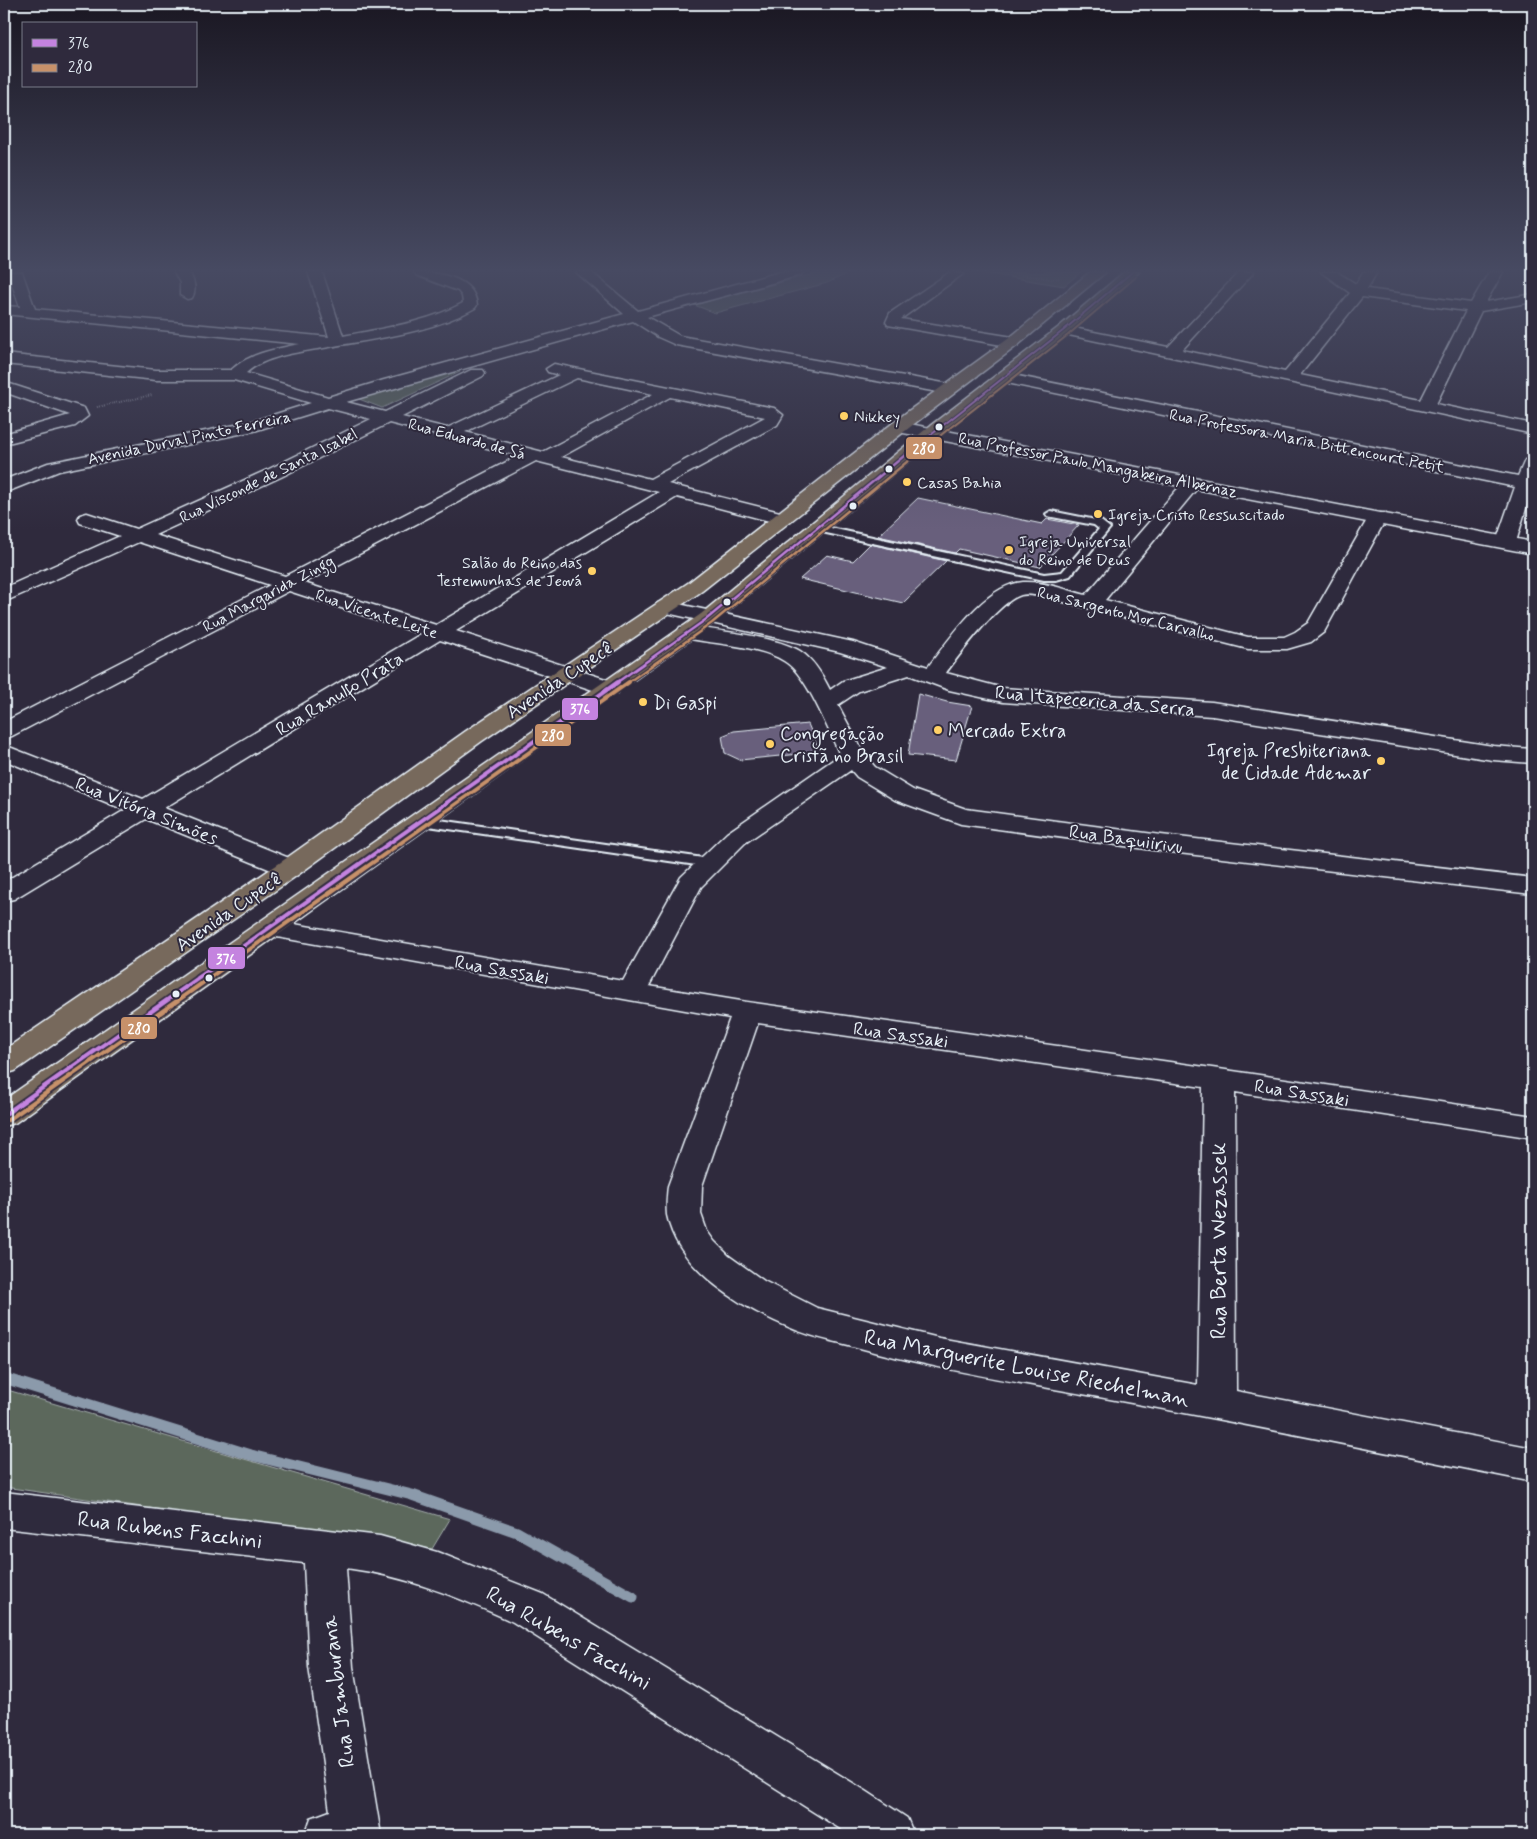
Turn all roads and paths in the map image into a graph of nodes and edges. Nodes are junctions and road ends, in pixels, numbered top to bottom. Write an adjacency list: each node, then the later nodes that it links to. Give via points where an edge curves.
1 (260, 358): 13 (street, Rua Eduardo de Sá)
2 (266, 358): 15 (street, via 244,364)
3 (487, 358): 21 (street, Avenida Durval Pinto Ferreira)
4 (507, 358): 23 (street, Rua Visconde de Santa Isabel)
5 (770, 358): 19 (street)
6 (991, 358): 19 (main road, Avenida Cupecê)
7 (1029, 358): 16 (main road, Avenida Cupecê)
8 (1197, 358): 17 (street)
9 (1305, 358): 17 (street)
10 (1450, 358): 22 (street)
11 (4, 359): 13 (street, Rua Eduardo de Sá)
12 (554, 369): 14 (street)
13 (150, 374): 15 (street, Rua Eduardo de Sá)
14 (573, 374): 20 (street); 26 (street)
15 (235, 375): 21 (street, Rua Eduardo de Sá)
16 (1003, 378): 27 (main road, Avenida Cupecê); 32 (street, Rua Professora Maria Bittencourt Petit)
17 (1288, 379): 22 (street)
18 (4, 387): 28 (street, via 63,406 80,416 69,422)
19 (949, 389): 24 (main road, Avenida Cupecê)
20 (668, 392): 29 (street, Rua Margarida Zingg); 33 (street, via 775,415 771,421)
21 (329, 403): 23 (street, Rua Eduardo de Sá); 34 (street, Avenida Durval Pinto Ferreira, via 231,431 54,467 16,480)
22 (1426, 407): 25 (street)
23 (386, 417): 26 (street, Rua Eduardo de Sá); 41 (street, Rua Visconde de Santa Isabel)
24 (899, 427): 27 (street, Rua Professor Paulo Mangabeira Albernaz); 38 (main road, Avenida Cupecê)
25 (1533, 429)
26 (450, 433): 29 (street, Rua Eduardo de Sá)
27 (932, 433): 31 (street, Rua Professor Paulo Mangabeira Albernaz); 40 (main road, Avenida Cupecê)
28 (4, 439)
29 (538, 457): 33 (street, Rua Eduardo de Sá); 44 (street, Rua Margarida Zingg)
30 (1531, 464): 32 (street)
31 (1194, 482): 37 (street, Rua Professor Paulo Mangabeira Albernaz); 46 (street)
32 (1524, 483): 42 (street)
33 (651, 486): 35 (street, Rua Eduardo de Sá)
34 (4, 488)
35 (674, 491): 38 (street, Rua Eduardo de Sá); 50 (street, Rua Ranulfo Prata)
36 (1051, 514): 40 (lane, via 1097,523 1105,528 1066,574 1056,578)
37 (1378, 517): 42 (street, Rua Professor Paulo Mangabeira Albernaz); 46 (street, Rua Sargento Mor Carvalho, via 1316,627 1309,634 1287,643 1238,642)
38 (782, 518): 47 (main road, Avenida Cupecê)
39 (87, 519): 41 (street, Rua Vicente Leite)
40 (817, 528): 48 (main road, Avenida Cupecê)
41 (139, 536): 44 (street, Rua Vicente Leite); 45 (street, Rua Visconde de Santa Isabel)
42 (1506, 542): 43 (street, Rua Professor Paulo Mangabeira Albernaz)
43 (1533, 548)
44 (284, 584): 50 (street, Rua Vicente Leite); 60 (street, Rua Margarida Zingg)
45 (6, 593)
46 (1091, 603): 56 (street, Rua Sargento Mor Carvalho, via 1031,589 1010,593 997,601)
47 (665, 607): 48 (street, Rua Itapecerica da Serra); 54 (main road, Avenida Cupecê)
48 (708, 618): 49 (main road, Avenida Cupecê); 51 (street, Rua Itapecerica da Serra)
49 (688, 632): 52 (street, Rua Baquiirivu, via 757,644); 58 (main road, Avenida Cupecê)
50 (439, 633): 54 (street, Rua Vicente Leite); 64 (street, Rua Ranulfo Prata)
51 (817, 641): 52 (street, via 798,644); 53 (street, Rua Itapecerica da Serra)
52 (792, 656): 55 (street, Rua Baquiirivu)
53 (908, 668): 56 (street, Rua Itapecerica da Serra); 57 (street)
54 (566, 674): 58 (street, Rua Vicente Leite); 67 (main road, Avenida Cupecê)
55 (811, 674): 57 (street); 59 (street, Rua Baquiirivu)
56 (931, 677): 62 (street, Rua Itapecerica da Serra, via 1002,695 1212,709 1493,753)
57 (851, 686): 59 (street)
58 (610, 688): 65 (main road, Avenida Cupecê)
59 (826, 703): 63 (street, Rua Baquiirivu)
60 (4, 732)
61 (4, 752): 64 (street, Rua Vitória Simões)
62 (1533, 756)
63 (852, 757): 66 (street, via 736,838); 68 (street, Rua Baquiirivu, via 866,772 887,786 922,803 961,816 1161,843)
64 (144, 808): 67 (street, Rua Vitória Simões); 69 (street, Rua Ranulfo Prata)
65 (419, 822): 66 (lane); 70 (main road, Avenida Cupecê)
66 (710, 863): 71 (street, via 690,883)
67 (290, 868): 73 (main road, Avenida Cupecê)
68 (1533, 886)
69 (4, 893)
70 (271, 928): 71 (street, Rua Sassaki); 75 (main road, Avenida Cupecê)
71 (632, 991): 72 (street, Rua Sassaki)
72 (747, 1012): 74 (street, Rua Sassaki); 77 (street, Rua Marguerite Louise Riechelman, via 685,1186 683,1202 691,1235 720,1269 759,1295 805,1318 897,1345)
73 (4, 1064)
74 (1219, 1079): 76 (street, Rua Sassaki); 77 (street, Rua Berta Wezassek)
75 (4, 1115)
76 (1533, 1128)
77 (1217, 1403): 78 (street, Rua Marguerite Louise Riechelman)
78 (1533, 1465)
79 (4, 1510): 80 (street, Rua Rubens Facchini)
80 (324, 1548): 81 (street, Rua Jamburana); 82 (street, Rua Rubens Facchini, via 380,1554 426,1564 528,1608)
81 (346, 1833)
82 (890, 1835)

